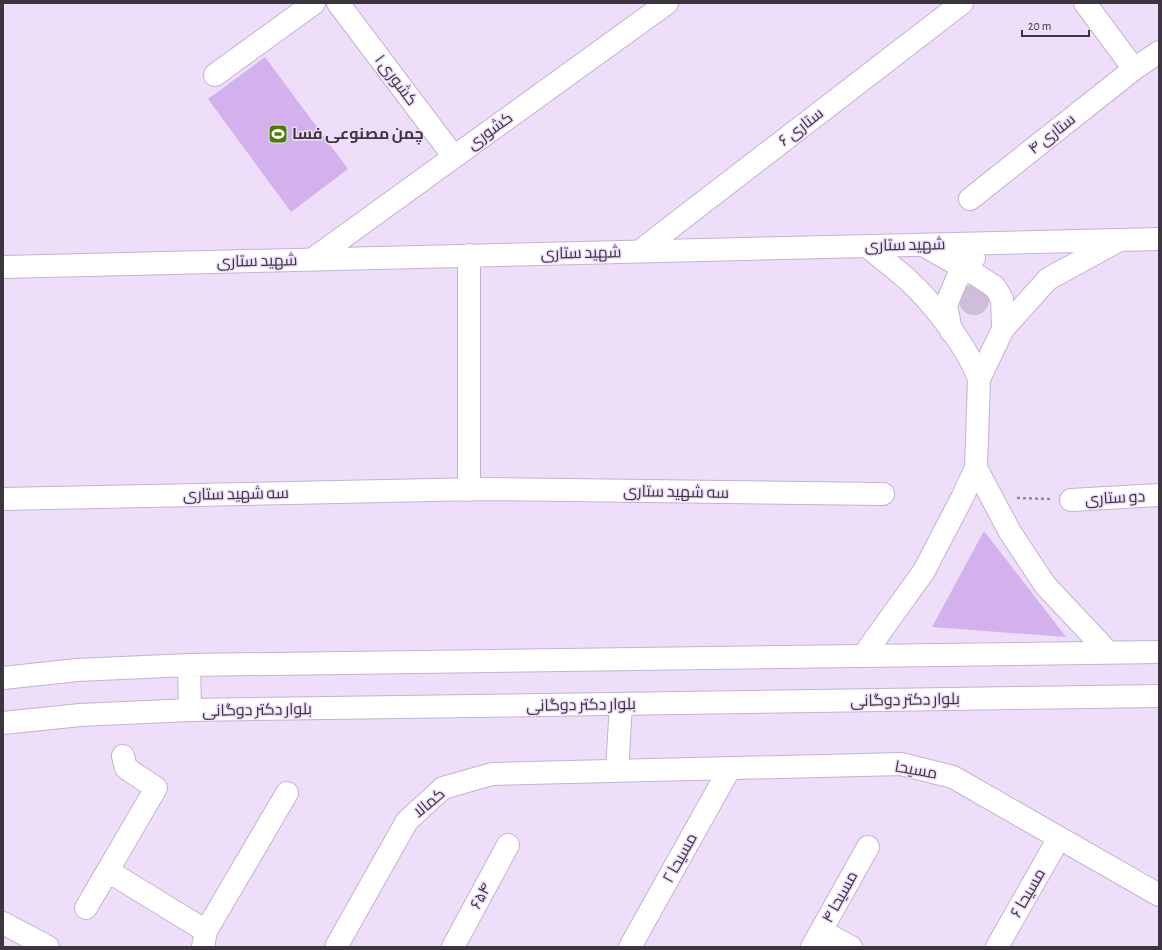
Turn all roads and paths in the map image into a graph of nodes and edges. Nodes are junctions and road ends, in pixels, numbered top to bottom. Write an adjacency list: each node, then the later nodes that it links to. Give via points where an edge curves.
1 (314, 3): 8 (street)
2 (338, 3): 9 (street, کشوری ۱)
3 (667, 3): 9 (street, کشوری)
4 (962, 3): 16 (street, ستاری ۶)
5 (1085, 3): 7 (street)
6 (1159, 52): 7 (street, ستاری ۴)
7 (1134, 69): 10 (street, ستاری ۴)
8 (215, 75)
9 (454, 157): 18 (street, کشوری)
10 (970, 199)
11 (1159, 239): 12 (street, شهید ستاری)
12 (1120, 240): 13 (street, شهید ستاری); 21 (street, via 1048,279)
13 (1001, 242): 14 (street, شهید ستاری); 20 (street, via 976,255)
14 (923, 244): 15 (street, شهید ستاری); 20 (street)
15 (867, 246): 16 (street, شهید ستاری); 22 (street, via 908,280)
16 (640, 251): 17 (street, شهید ستاری)
17 (469, 255): 18 (street, شهید ستاری); 25 (street)
18 (313, 259): 19 (street, شهید ستاری)
19 (3, 267)
20 (966, 268): 21 (street, via 995,287 1002,299); 22 (street, via 957,278 946,305)
21 (1003, 329): 23 (street)
22 (952, 331): 23 (street, via 974,365)
23 (979, 379): 24 (street)
24 (976, 468): 28 (street); 33 (street, via 924,571)
25 (468, 490): 26 (street, سه شهید ستاری); 29 (street, سه شهید ستاری)
26 (883, 494)
27 (1159, 495): 30 (street, دو ستاری)
28 (992, 497): 30 (path); 31 (street, via 1010,532 1045,585)
29 (3, 499)
30 (1071, 500)
31 (1108, 652): 32 (street); 33 (street)
32 (1159, 652)
33 (863, 656): 34 (street)
34 (189, 665): 35 (street, via 77,670); 38 (street)
35 (3, 678)
36 (1159, 696): 37 (street, بلوار دکتر دوگانی)
37 (622, 704): 38 (street, بلوار دکتر دوگانی); 42 (street)
38 (190, 710): 39 (street, بلوار دکتر دوگانی, via 80,715)
39 (3, 723)
40 (123, 756): 47 (street, via 126,768 156,788)
41 (730, 768): 42 (street, مسیحا); 44 (street, مسیحا, via 901,764 953,777); 56 (street, مسيحا ۲)
42 (617, 771): 54 (street, کمالا, via 492,774 443,788 407,821)
43 (287, 793): 51 (street)
44 (1059, 838): 48 (street, مسیحا); 58 (street, مسيحا ۶)
45 (508, 845): 55 (street, ۶۵۴)
46 (868, 846): 52 (street, مسيحا ۴)
47 (108, 871): 49 (street); 51 (street)
48 (1159, 895)
49 (86, 908)
50 (3, 923): 53 (street)
51 (205, 939)
52 (816, 939): 57 (street)
53 (48, 947)
54 (336, 947)
55 (453, 947)
56 (630, 947)
57 (851, 947)
58 (997, 947)

